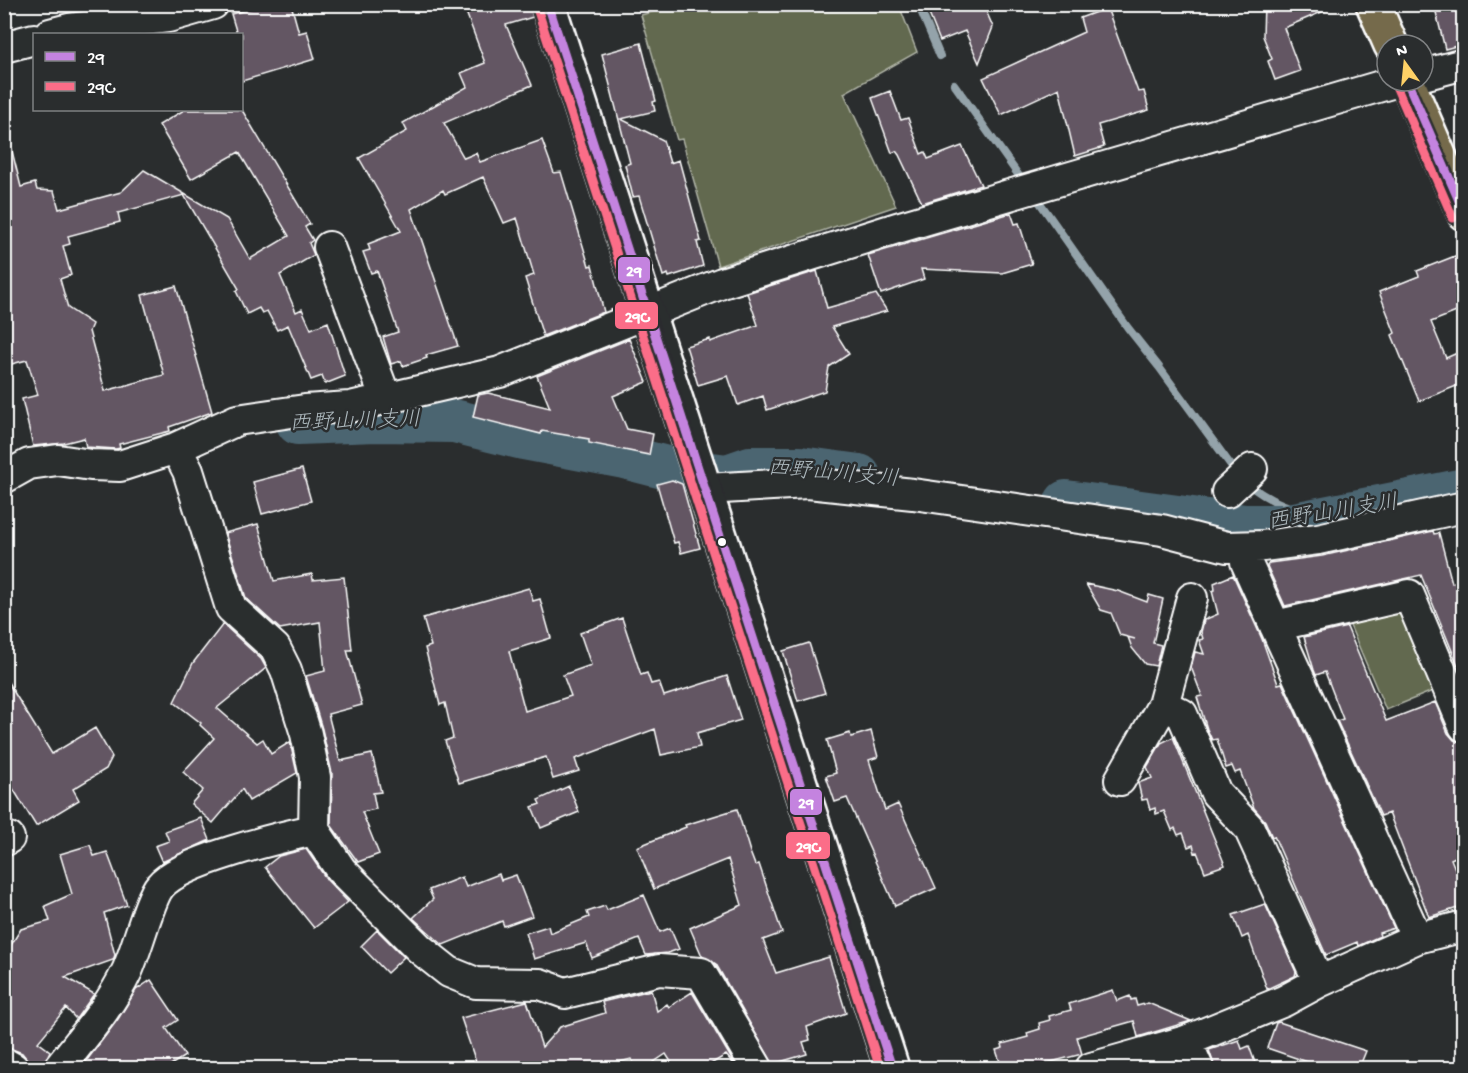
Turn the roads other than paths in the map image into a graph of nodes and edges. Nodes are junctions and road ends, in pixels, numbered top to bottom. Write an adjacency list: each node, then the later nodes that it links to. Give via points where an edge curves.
1 (213, 4): 4 (street, via 168,17)
2 (549, 4): 14 (street)
3 (1373, 4): 5 (main road)
4 (54, 33)
5 (1386, 33)
6 (33, 39): 7 (street)
7 (4, 47)
8 (1464, 64): 9 (street)
9 (1435, 72)
10 (1375, 88): 14 (street, via 897,228)
11 (1412, 93): 12 (main road)
12 (1464, 213)
13 (329, 247): 15 (street)
14 (648, 311): 15 (street, via 500,372); 18 (street)
15 (386, 399): 16 (street, via 350,407 305,410)
16 (176, 448): 19 (street, via 120,466 58,460 29,464); 28 (street, via 188,471 231,608 275,648 286,670 315,777)
17 (1252, 469): 20 (street)
18 (701, 477): 21 (street, via 913,494 1162,530 1227,547 1318,539); 37 (street)
19 (4, 478)
20 (1227, 492)
21 (1464, 507)
22 (1246, 562): 24 (street)
23 (1192, 598): 25 (street)
24 (1275, 626): 26 (street, via 1409,594); 30 (street)
25 (1163, 705): 27 (street); 31 (street, via 1182,714 1216,793 1249,828)
26 (1464, 726)
27 (1120, 780)
28 (314, 830): 35 (street, via 271,839 187,868 158,887 126,973); 36 (street, via 341,870 420,949 449,972 476,983 540,984 565,993 659,970 701,973)
29 (1464, 926): 30 (street)
30 (1417, 938): 31 (street)
31 (1319, 982): 32 (street)
32 (1186, 1041): 38 (street); 39 (street)
33 (4, 1063): 34 (street)
34 (13, 1068)
35 (59, 1068)
36 (757, 1068)
37 (891, 1068)
38 (1091, 1068)
39 (1198, 1068)

